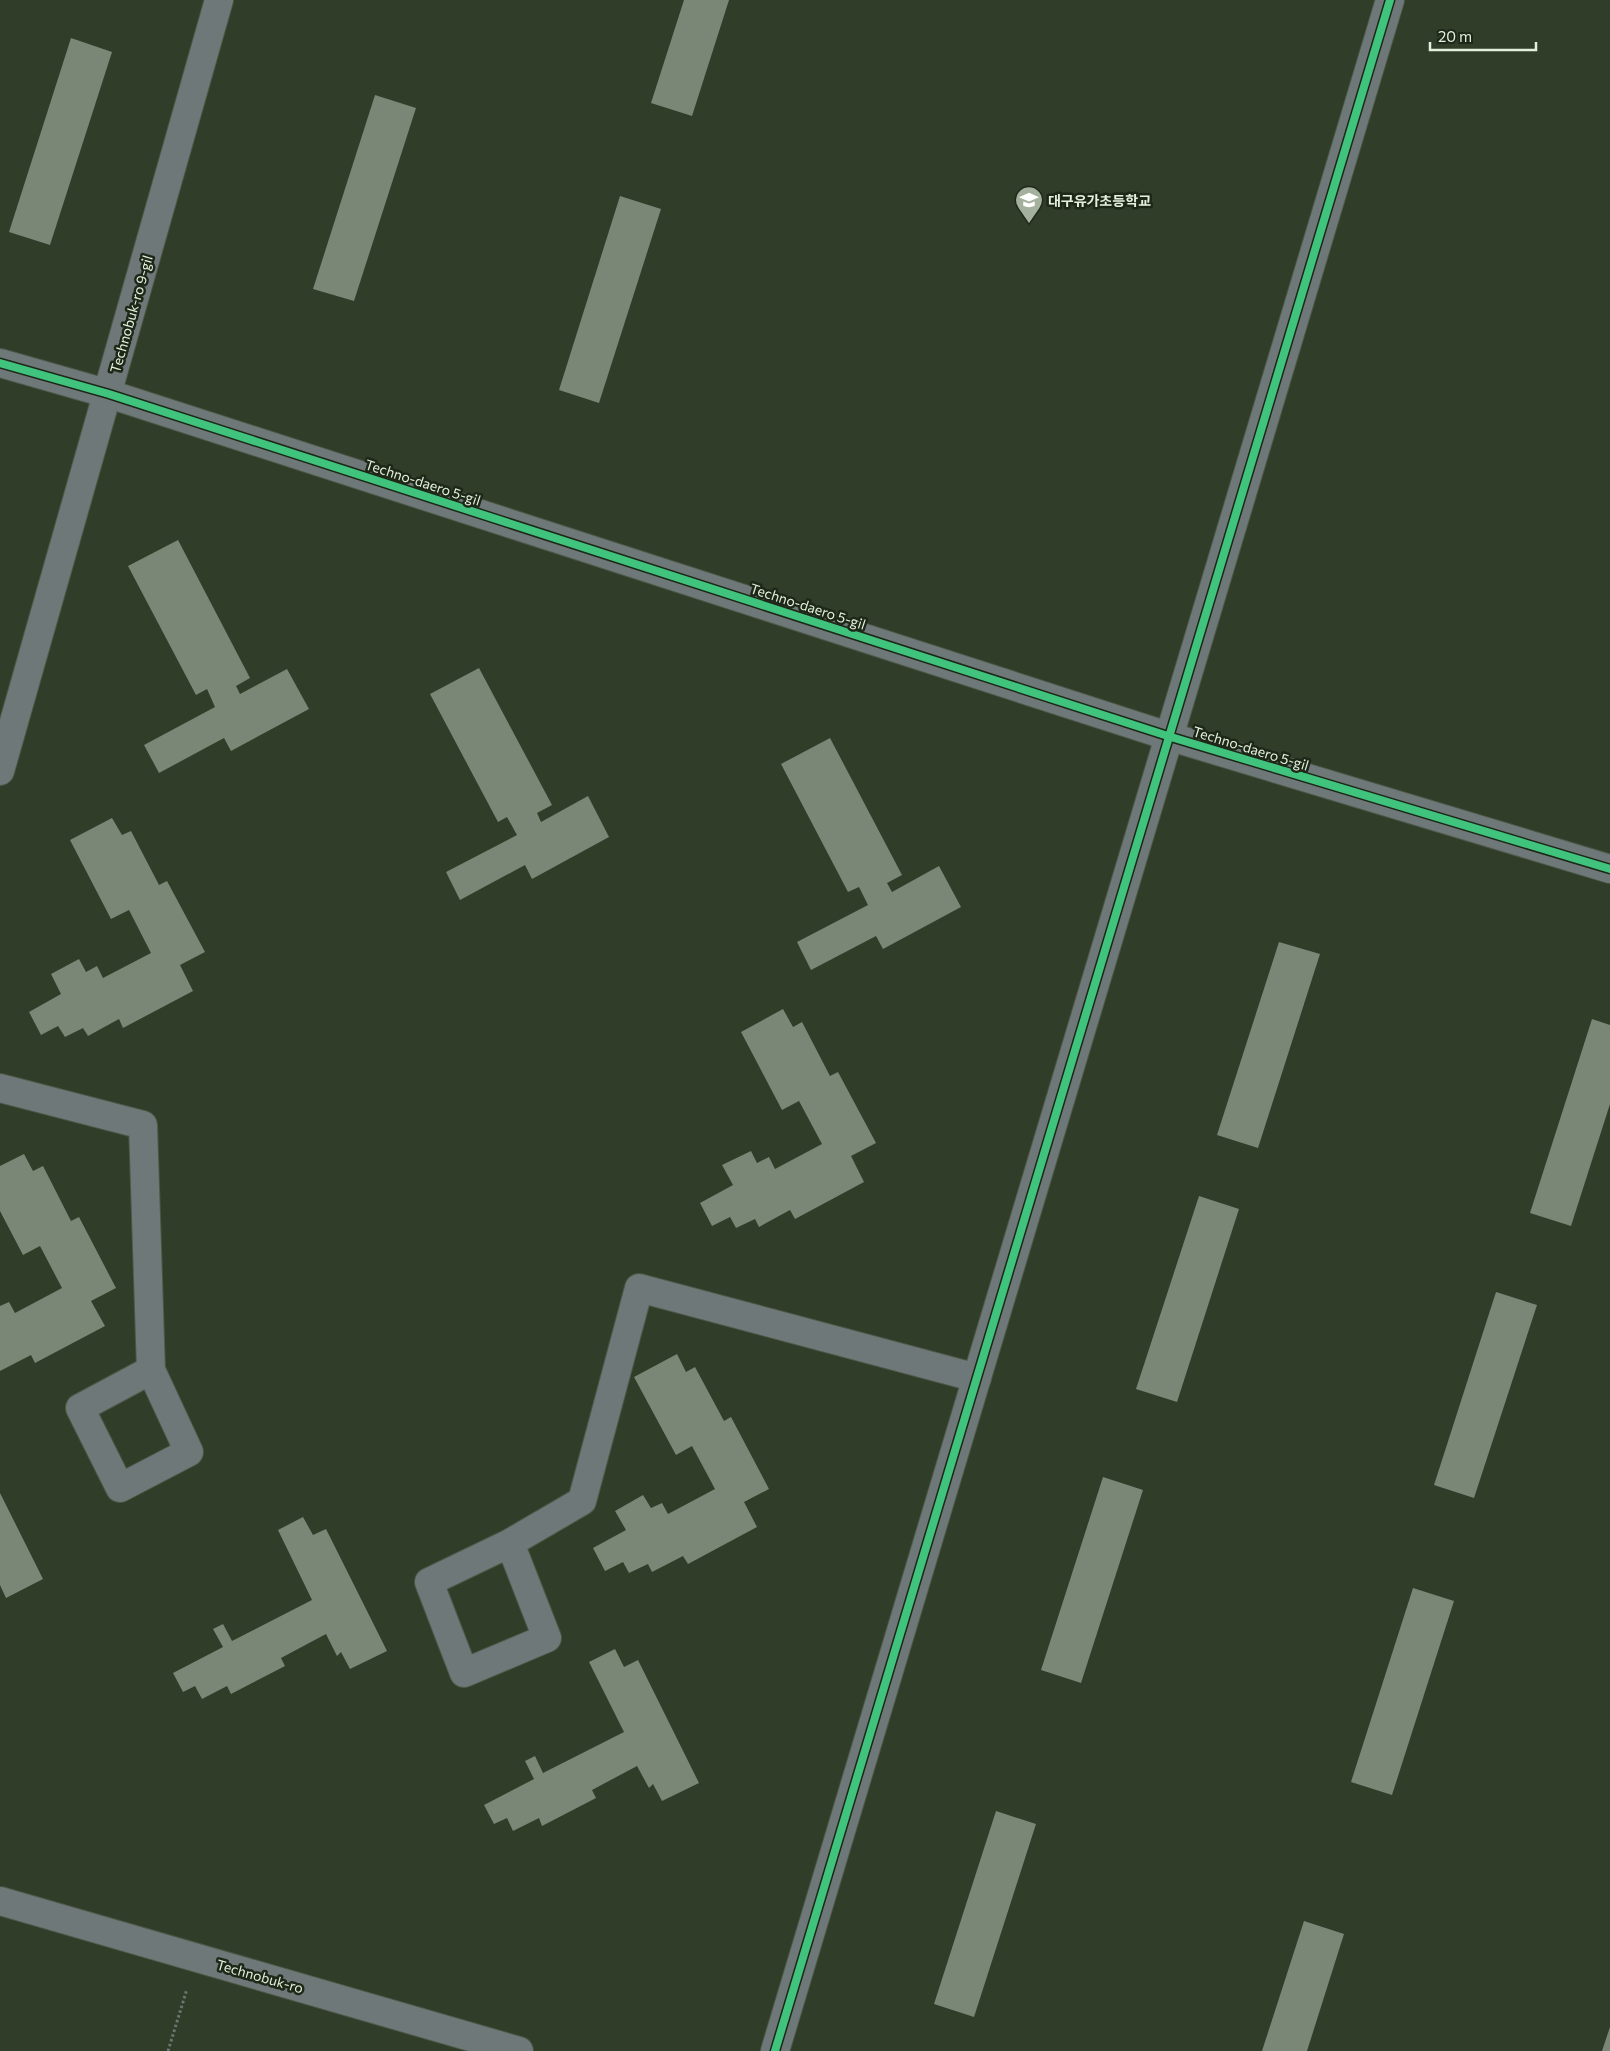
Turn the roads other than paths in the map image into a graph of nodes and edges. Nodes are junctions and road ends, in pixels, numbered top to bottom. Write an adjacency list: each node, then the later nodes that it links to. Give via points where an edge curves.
1 (219, 0): 4 (street, Technobuk-ro 9-gil)
2 (1390, 0): 5 (street)
3 (0, 363): 4 (street, Techno-daero 5-gil)
4 (109, 394): 5 (street, Techno-daero 5-gil); 6 (street, Technobuk-ro 9-gil)
5 (1171, 737): 7 (street, Techno-daero 5-gil); 10 (street)
6 (0, 771)
7 (1610, 869)
8 (0, 1088): 9 (street, via 143,1125)
9 (150, 1370)
10 (977, 1378): 11 (street, via 640,1288 582,1501); 14 (street)
11 (510, 1542): 11 (street, via 429,1582 464,1673 547,1638)
12 (0, 1901): 13 (street, Technobuk-ro)
13 (519, 2051)
14 (775, 2051)

